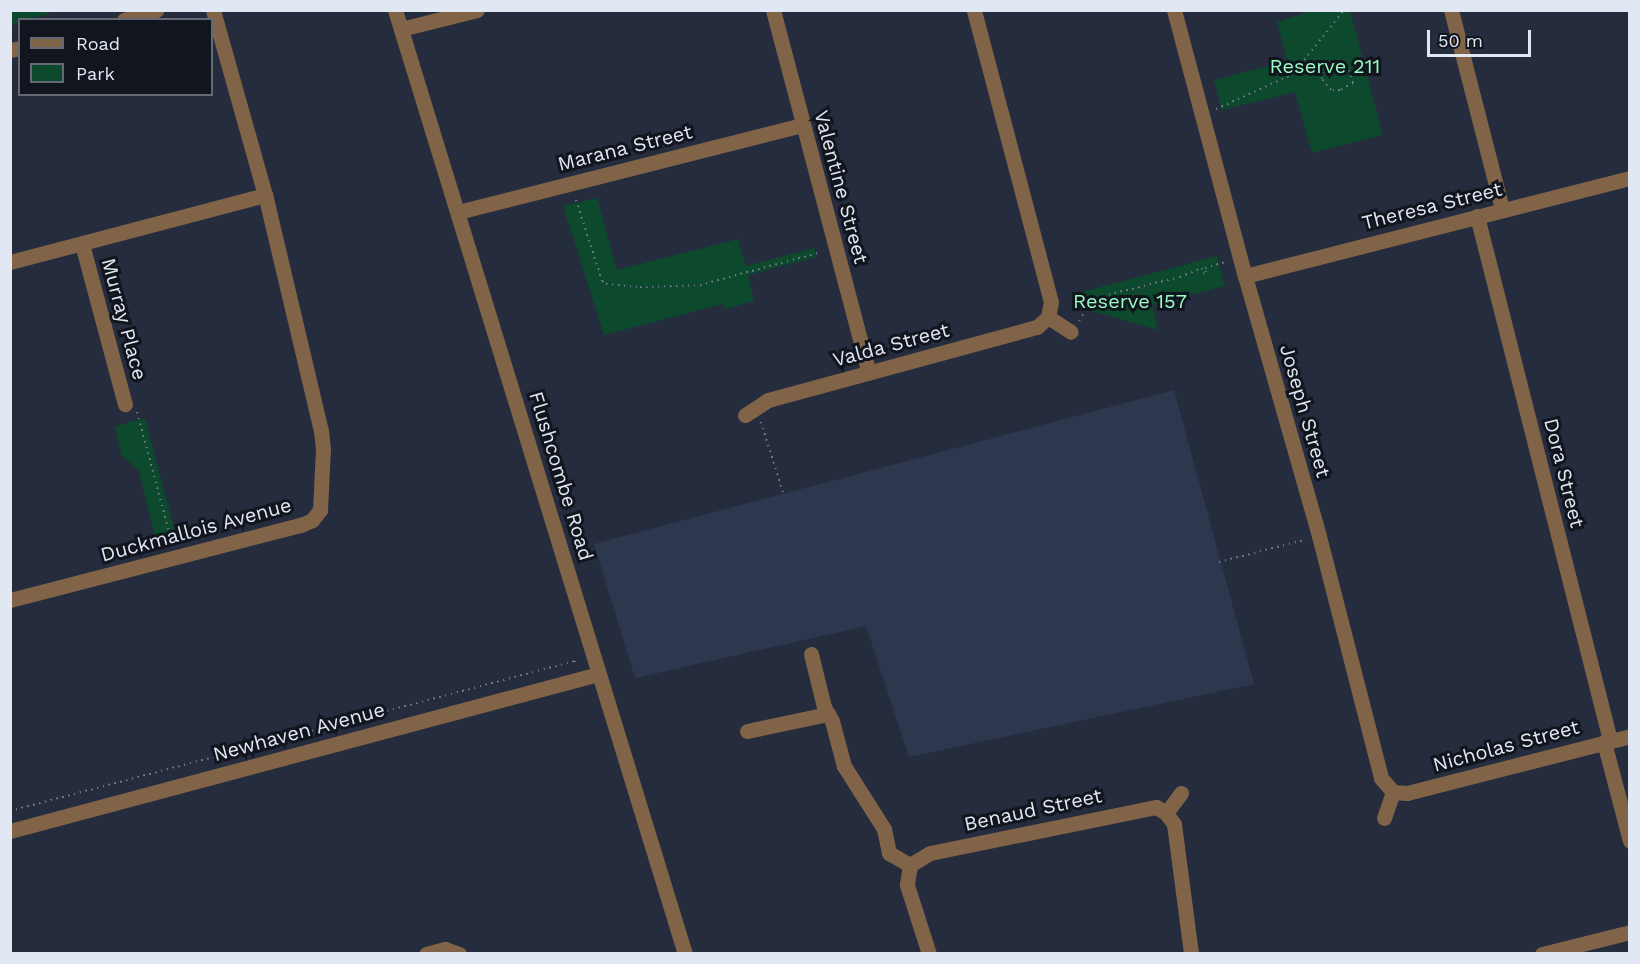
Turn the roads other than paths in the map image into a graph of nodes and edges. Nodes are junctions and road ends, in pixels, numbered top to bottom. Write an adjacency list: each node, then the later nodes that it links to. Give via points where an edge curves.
1 (156, 10): 9 (street)
2 (213, 10): 13 (street, Duckmallois Avenue)
3 (395, 10): 10 (street, Flushcombe Road)
4 (477, 10): 10 (street)
5 (773, 10): 11 (street, Valentine Street)
6 (974, 10): 20 (street, via 1050,302)
7 (1174, 10): 19 (street, Joseph Street)
8 (1451, 10): 14 (street)
9 (130, 18)
10 (401, 29): 15 (street, Flushcombe Road)
11 (802, 125): 15 (street, Marana Street); 22 (street, Valentine Street)
12 (1629, 178): 14 (street, Theresa Street)
13 (265, 195): 17 (street); 25 (street, Duckmallois Avenue, via 321,431 322,503 312,520)
14 (1502, 209): 16 (street, Theresa Street)
15 (458, 212): 27 (street, Flushcombe Road)
16 (1477, 216): 19 (street, Theresa Street); 31 (street, Dora Street)
17 (82, 244): 18 (street); 23 (street, Murray Place)
18 (10, 262)
19 (1245, 276): 32 (street, Joseph Street, via 1316,522 1381,778)
20 (1048, 317): 21 (street); 22 (street, Valda Street, via 1037,327)
21 (1071, 332)
22 (869, 373): 24 (street, Valda Street, via 768,400)
23 (125, 404)
24 (749, 412)
25 (10, 600)
26 (812, 654): 28 (street)
27 (598, 674): 36 (street, Newhaven Avenue); 42 (street, Flushcombe Road)
28 (828, 714): 29 (street); 38 (street, via 844,766 884,829 889,853)
29 (747, 731)
30 (1629, 735): 31 (street, Nicholas Street)
31 (1607, 741): 32 (street, Nicholas Street, via 1407,793); 37 (street, Dora Street)
32 (1393, 792): 35 (street)
33 (1181, 793): 34 (street)
34 (1166, 813): 38 (street, Benaud Street, via 1148,807 930,853); 44 (street, via 1176,831)
35 (1384, 818)
36 (10, 831)
37 (1629, 842)
38 (910, 865): 43 (street, via 907,885)
39 (1629, 932): 45 (street)
40 (459, 953): 41 (street, via 445,949)
41 (426, 954)
42 (685, 954)
43 (929, 954)
44 (1191, 954)
45 (1542, 954)

